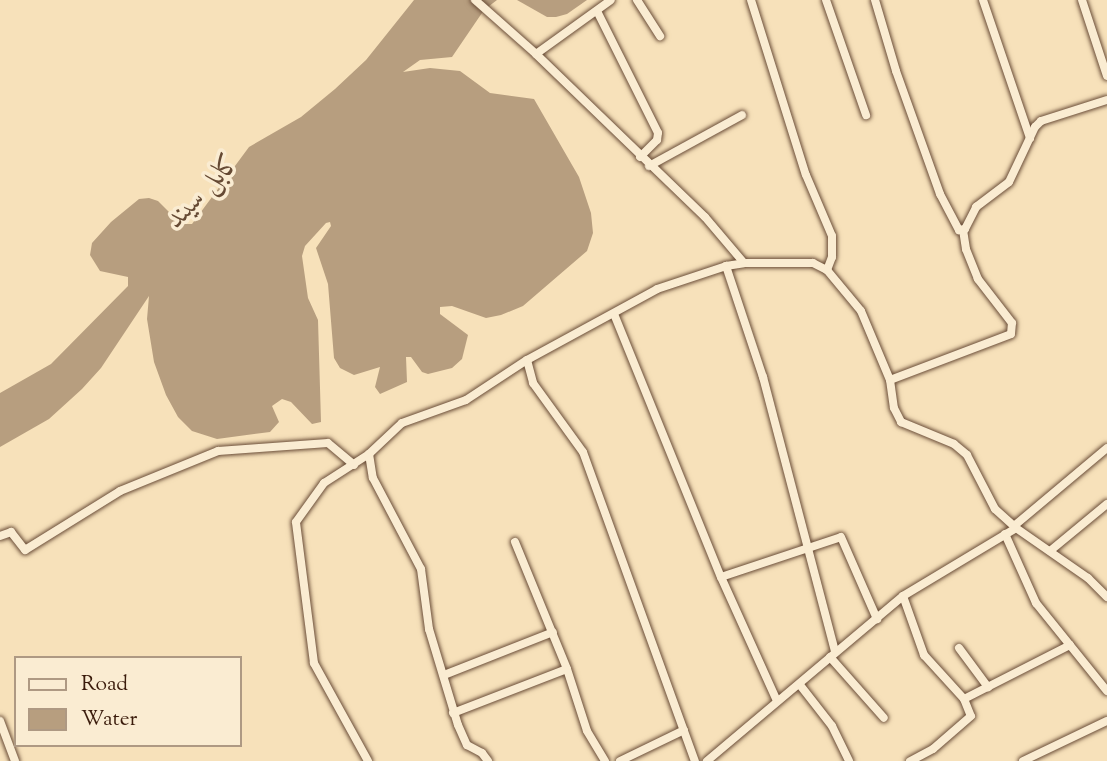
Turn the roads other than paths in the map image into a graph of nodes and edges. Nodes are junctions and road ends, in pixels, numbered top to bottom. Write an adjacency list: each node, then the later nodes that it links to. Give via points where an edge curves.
1 (475, 0): 11 (street)
2 (611, 0): 9 (street)
3 (637, 0): 10 (street)
4 (751, 0): 22 (street, via 806,175 832,236)
5 (826, 0): 15 (street)
6 (875, 0): 19 (street, via 940,194)
7 (983, 0): 16 (street)
8 (1082, 0): 12 (street)
9 (597, 11): 11 (street); 17 (street, via 658,133 657,141)
10 (660, 36)
11 (536, 54): 17 (street)
12 (1107, 76)
13 (1107, 100): 16 (street, via 1041,121)
14 (742, 115): 18 (street)
15 (866, 116)
16 (1030, 138): 19 (street, via 1009,181 976,207)
17 (640, 156): 18 (street)
18 (649, 166): 20 (street, via 705,217)
19 (963, 231): 25 (street, via 978,279 1012,323 1011,334)
20 (744, 263): 21 (street); 22 (street, via 813,263)
21 (726, 266): 23 (street, via 657,289); 34 (street, via 763,377)
22 (827, 270): 25 (street, via 861,311)
23 (614, 314): 24 (street); 36 (street)
24 (527, 360): 27 (street, via 466,400 402,423); 55 (street, via 533,383 583,452)
25 (890, 380): 30 (street, via 901,422 954,444 967,455 995,509)
26 (1107, 448): 30 (street)
27 (369, 454): 28 (street); 45 (street, via 373,478 421,569 429,629)
28 (354, 465): 32 (street, via 328,443 218,451 120,491 25,550 10,532); 57 (street, via 324,483 296,522 314,663)
29 (1107, 504): 35 (street)
30 (1015, 527): 31 (street); 35 (street)
31 (1006, 534): 37 (street); 41 (street, via 1036,603)
32 (0, 536)
33 (515, 542): 40 (street)
34 (806, 547): 36 (street); 39 (street, via 843,537); 43 (street)
35 (1050, 551): 38 (street)
36 (721, 577): 50 (street)
37 (903, 596): 39 (street); 49 (street, via 924,655)
38 (1107, 597)
39 (877, 619): 43 (street)
40 (553, 632): 44 (street); 45 (street)
41 (1070, 645): 47 (street); 48 (street)
42 (959, 648): 47 (street)
43 (833, 654): 46 (street); 52 (street)
44 (567, 669): 51 (street); 59 (street, via 587,731)
45 (444, 675): 51 (street)
46 (800, 685): 50 (street); 63 (street, via 832,726)
47 (988, 687): 49 (street)
48 (1107, 691)
49 (964, 699): 64 (street, via 970,720)
50 (777, 701): 62 (street)
51 (453, 713): 58 (street, via 467,746)
52 (884, 718)
53 (0, 721): 56 (street)
54 (1107, 721): 65 (street)
55 (684, 730): 60 (street); 61 (street)
56 (15, 761)
57 (368, 761)
58 (488, 761)
59 (605, 761)
60 (620, 761)
61 (695, 761)
62 (707, 761)
63 (849, 761)
64 (910, 761)
65 (1023, 761)

